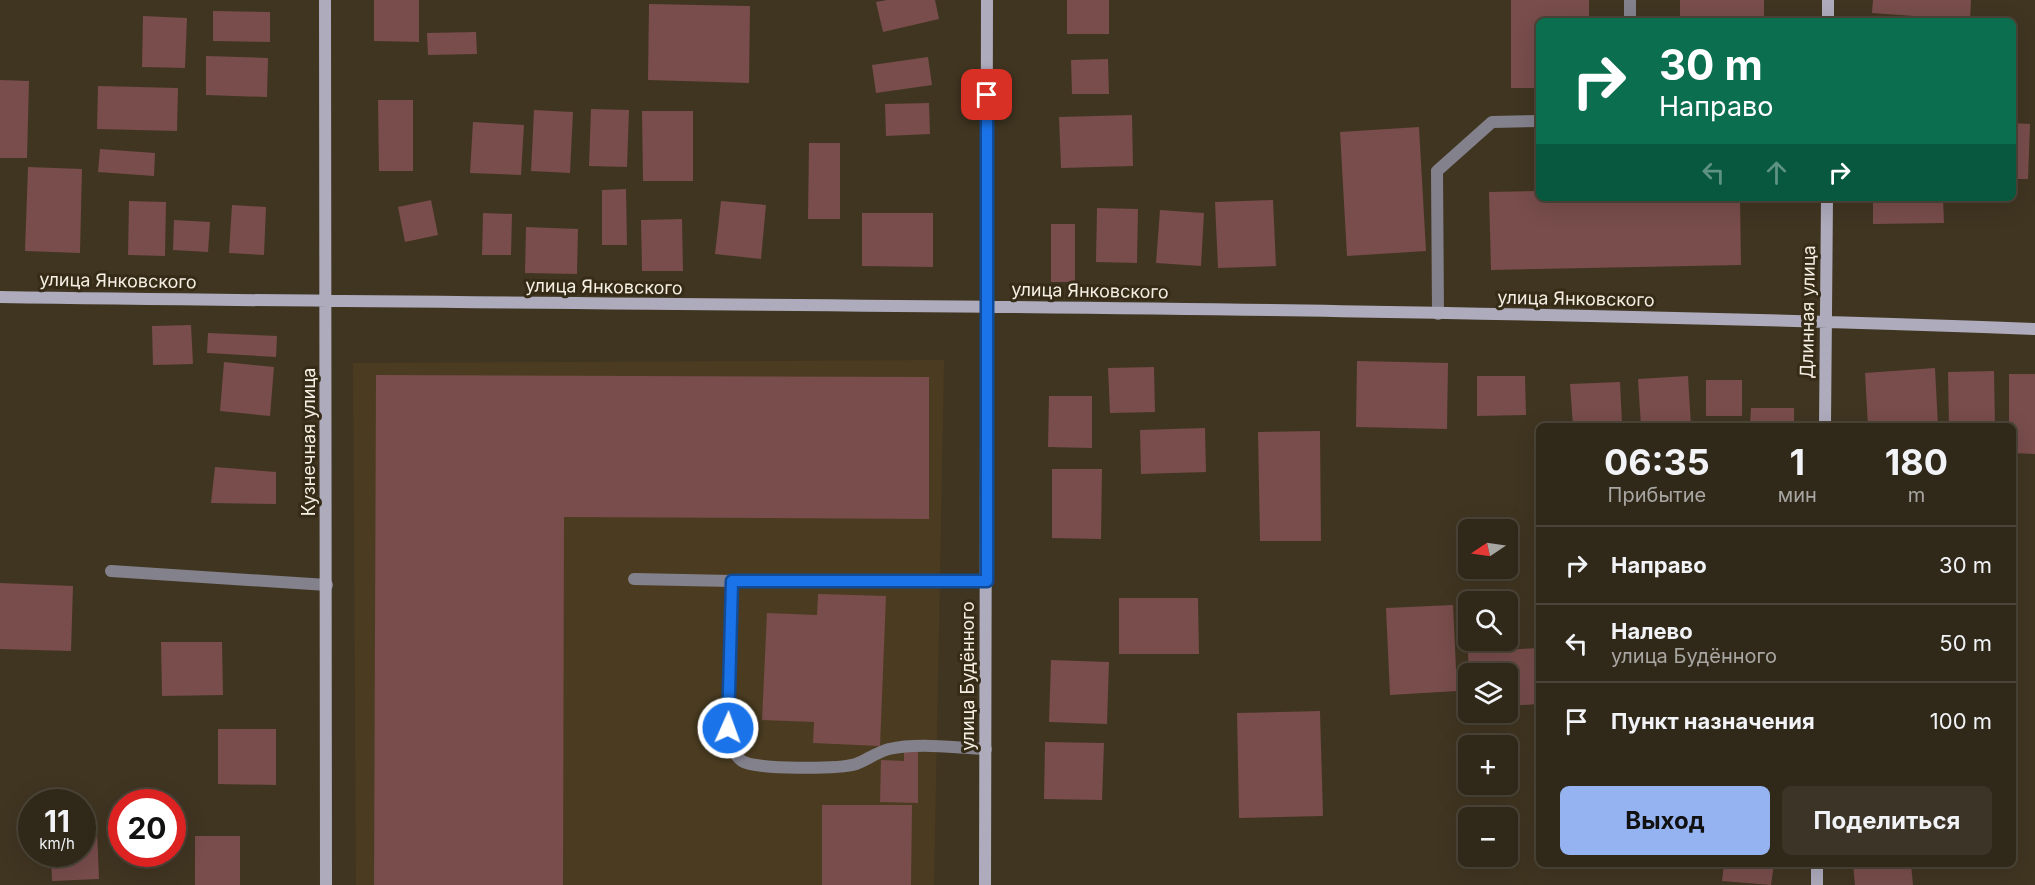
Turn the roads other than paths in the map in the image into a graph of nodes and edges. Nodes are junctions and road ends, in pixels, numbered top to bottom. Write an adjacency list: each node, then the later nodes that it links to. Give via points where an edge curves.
1 (325, 0): 10 (street, Кузнечная улица)
2 (987, 0): 11 (street, улица Будённого)
3 (1630, 0): 5 (lane)
4 (1828, 0): 6 (street)
5 (1630, 18)
6 (1828, 18)
7 (1536, 121): 12 (lane, via 1492,122 1437,171)
8 (1827, 201): 13 (street, Длинная улица)
9 (0, 297): 10 (street, улица Янковского)
10 (327, 302): 11 (street, улица Янковского); 20 (street, Кузнечная улица)
11 (987, 308): 12 (street, улица Янковского); 19 (street, улица Будённого)
12 (1438, 314): 13 (street, улица Янковского)
13 (1826, 321): 14 (street, улица Янковского); 15 (street, Длинная улица)
14 (2035, 329)
15 (1825, 423)
16 (111, 571): 20 (lane)
17 (634, 579): 18 (lane)
18 (732, 581): 19 (lane); 21 (lane, via 728,728 732,749 742,761 757,766 844,767 890,749)
19 (987, 581): 21 (street, улица Будённого)
20 (327, 585): 23 (street, Кузнечная улица)
21 (986, 749): 24 (street, улица Будённого)
22 (1817, 867): 25 (street)
23 (326, 885)
24 (986, 885)
25 (1817, 885)

